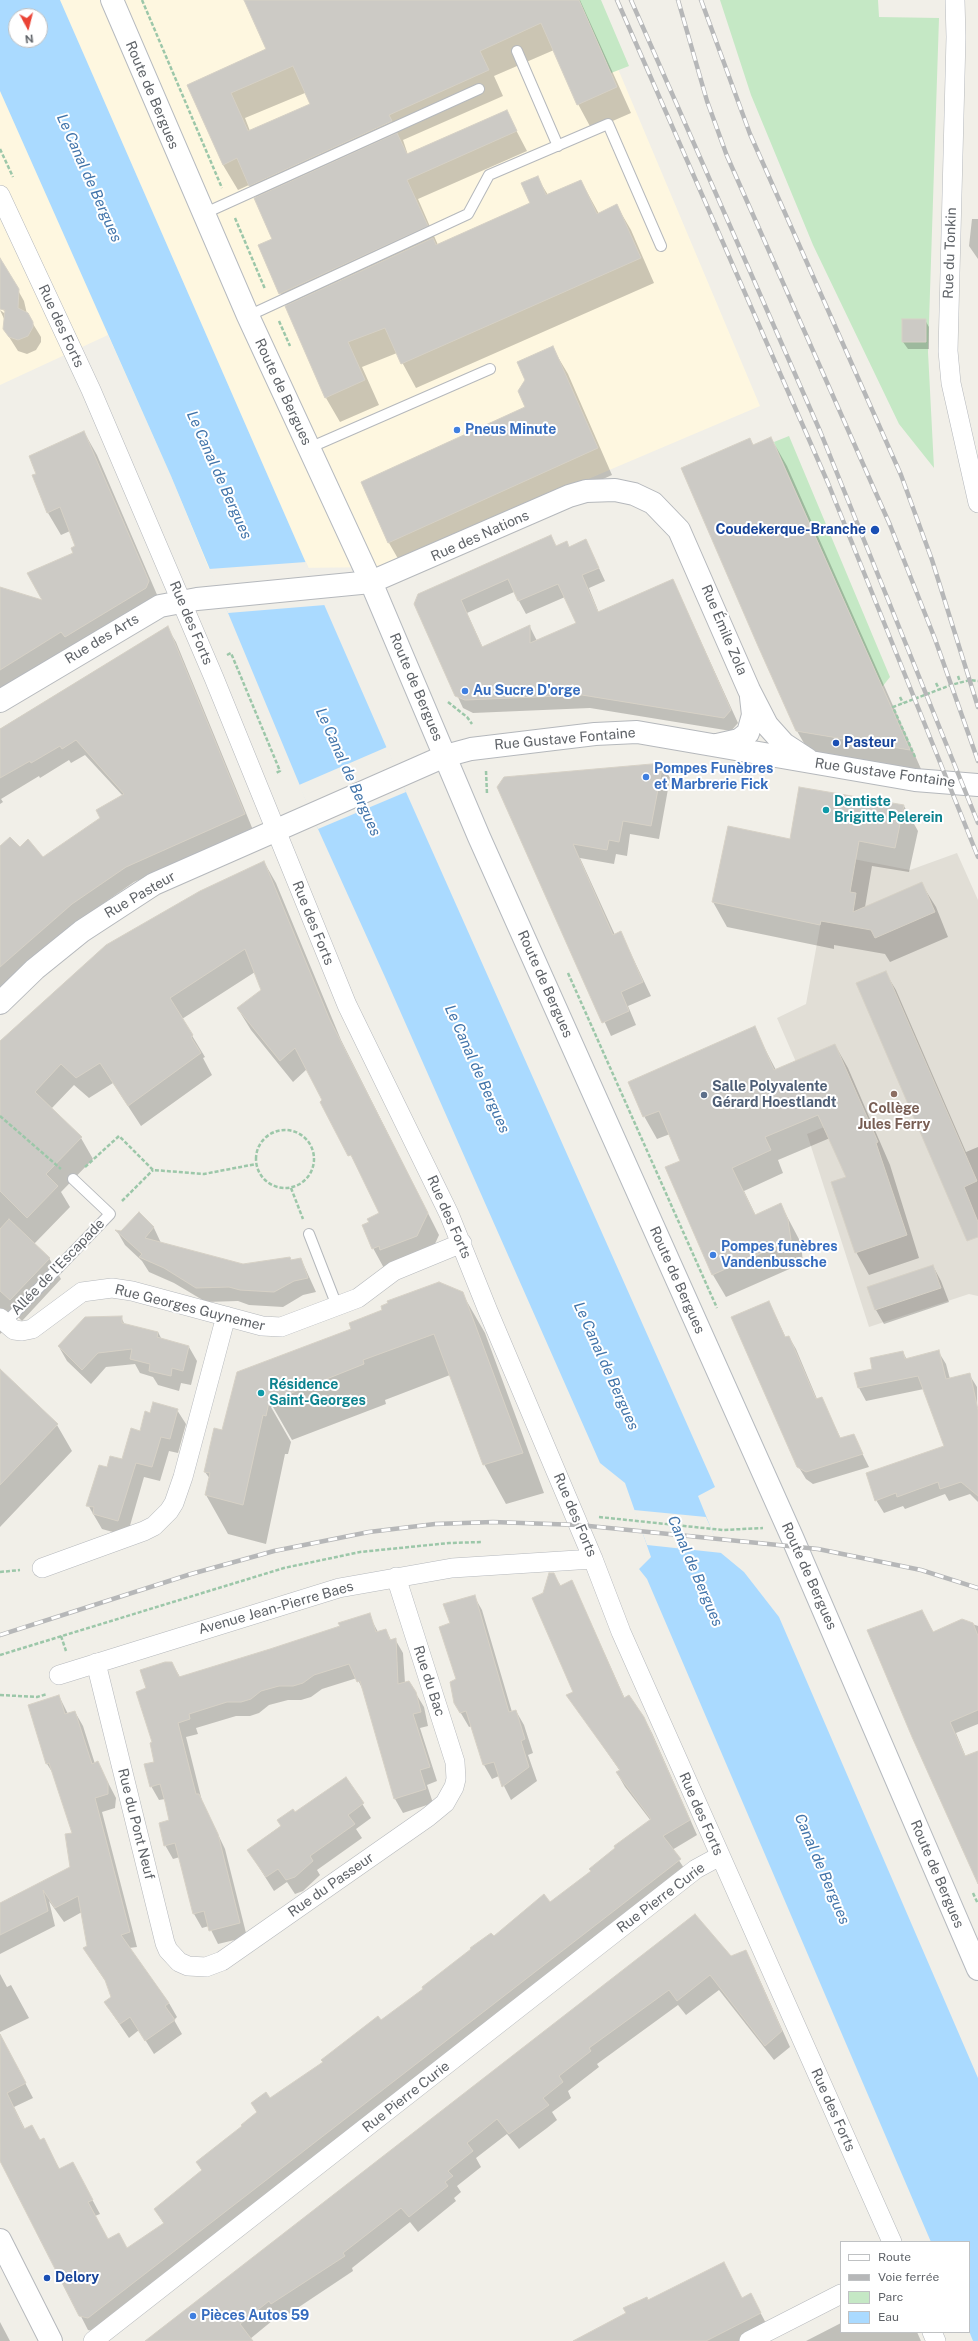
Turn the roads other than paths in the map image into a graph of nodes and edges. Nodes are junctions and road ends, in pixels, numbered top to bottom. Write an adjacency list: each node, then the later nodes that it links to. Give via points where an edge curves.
1 (112, 0): 7 (street, Route de Bergues)
2 (955, 0): 13 (street, Rue du Tonkin, via 948,346 951,383)
3 (517, 51): 5 (lane)
4 (479, 89): 7 (lane)
5 (558, 146): 8 (lane, via 608,124); 9 (lane, via 489,175 468,214)
6 (0, 195): 16 (street, Rue des Forts, via 91,390)
7 (203, 214): 9 (street, Route de Bergues)
8 (661, 246)
9 (248, 316): 11 (street, Route de Bergues)
10 (490, 369): 11 (lane)
11 (309, 448): 14 (street, Route de Bergues)
12 (634, 494): 14 (street, Rue des Nations, via 605,489 577,493); 17 (street, Rue Émile Zola, via 653,503 679,530)
13 (978, 503)
14 (371, 582): 15 (street, Rue des Nations); 20 (street, Route de Bergues)
15 (212, 597): 16 (street, Rue des Arts)
16 (182, 600): 18 (street, Rue des Arts, via 152,609); 24 (street, Rue des Forts)
17 (749, 690): 19 (street, via 753,715 748,733); 21 (street, Rue Émile Zola, via 777,739 795,753)
18 (0, 701)
19 (724, 747): 20 (street, Rue Gustave Fontaine, via 651,733 624,731 499,744); 21 (street, Rue Gustave Fontaine)
20 (445, 756): 23 (street, Rue Gustave Fontaine); 40 (street, Route de Bergues, via 792,1537)
21 (816, 764): 22 (street, Rue Gustave Fontaine, via 915,780)
22 (978, 785)
23 (300, 819): 24 (street, Rue Pasteur)
24 (275, 829): 25 (street, Rue Pasteur, via 165,878 132,896 60,948); 28 (street, Rue des Forts, via 354,1022)
25 (0, 1003)
26 (73, 1179): 31 (lane, Allée de l'Escapade, via 110,1214)
27 (309, 1234): 29 (lane)
28 (462, 1243): 29 (street, Rue Georges Guynemer, via 399,1268 358,1298); 32 (street, Rue des Forts, via 488,1311)
29 (337, 1306): 30 (street, Rue Georges Guynemer, via 289,1325 272,1328)
30 (226, 1316): 31 (street, Rue Georges Guynemer, via 132,1291 102,1288 82,1292 32,1329 17,1331); 33 (street, via 183,1477 169,1511 154,1526 144,1531)
31 (2, 1320)
32 (594, 1559): 34 (street, Avenue Jean-Pierre Baes, via 452,1568); 38 (street, Rue des Forts, via 621,1632)
33 (42, 1568)
34 (396, 1577): 35 (street, Avenue Jean-Pierre Baes, via 307,1596); 37 (street, Rue du Bac, via 454,1762)
35 (96, 1664): 36 (street, Avenue Jean-Pierre Baes); 39 (street, Rue du Pont Neuf, via 165,1943 180,1962)
36 (59, 1675)
37 (454, 1787): 39 (street, Rue du Passeur, via 444,1803 416,1826 222,1961)
38 (720, 1856): 42 (street, Rue des Forts); 45 (street, Rue Pierre Curie, via 696,1869)
39 (197, 1968)
40 (978, 1969)
41 (0, 2240): 44 (street)
42 (892, 2241)
43 (840, 2295): 46 (street)
44 (51, 2341)
45 (93, 2341)
46 (749, 2341)

